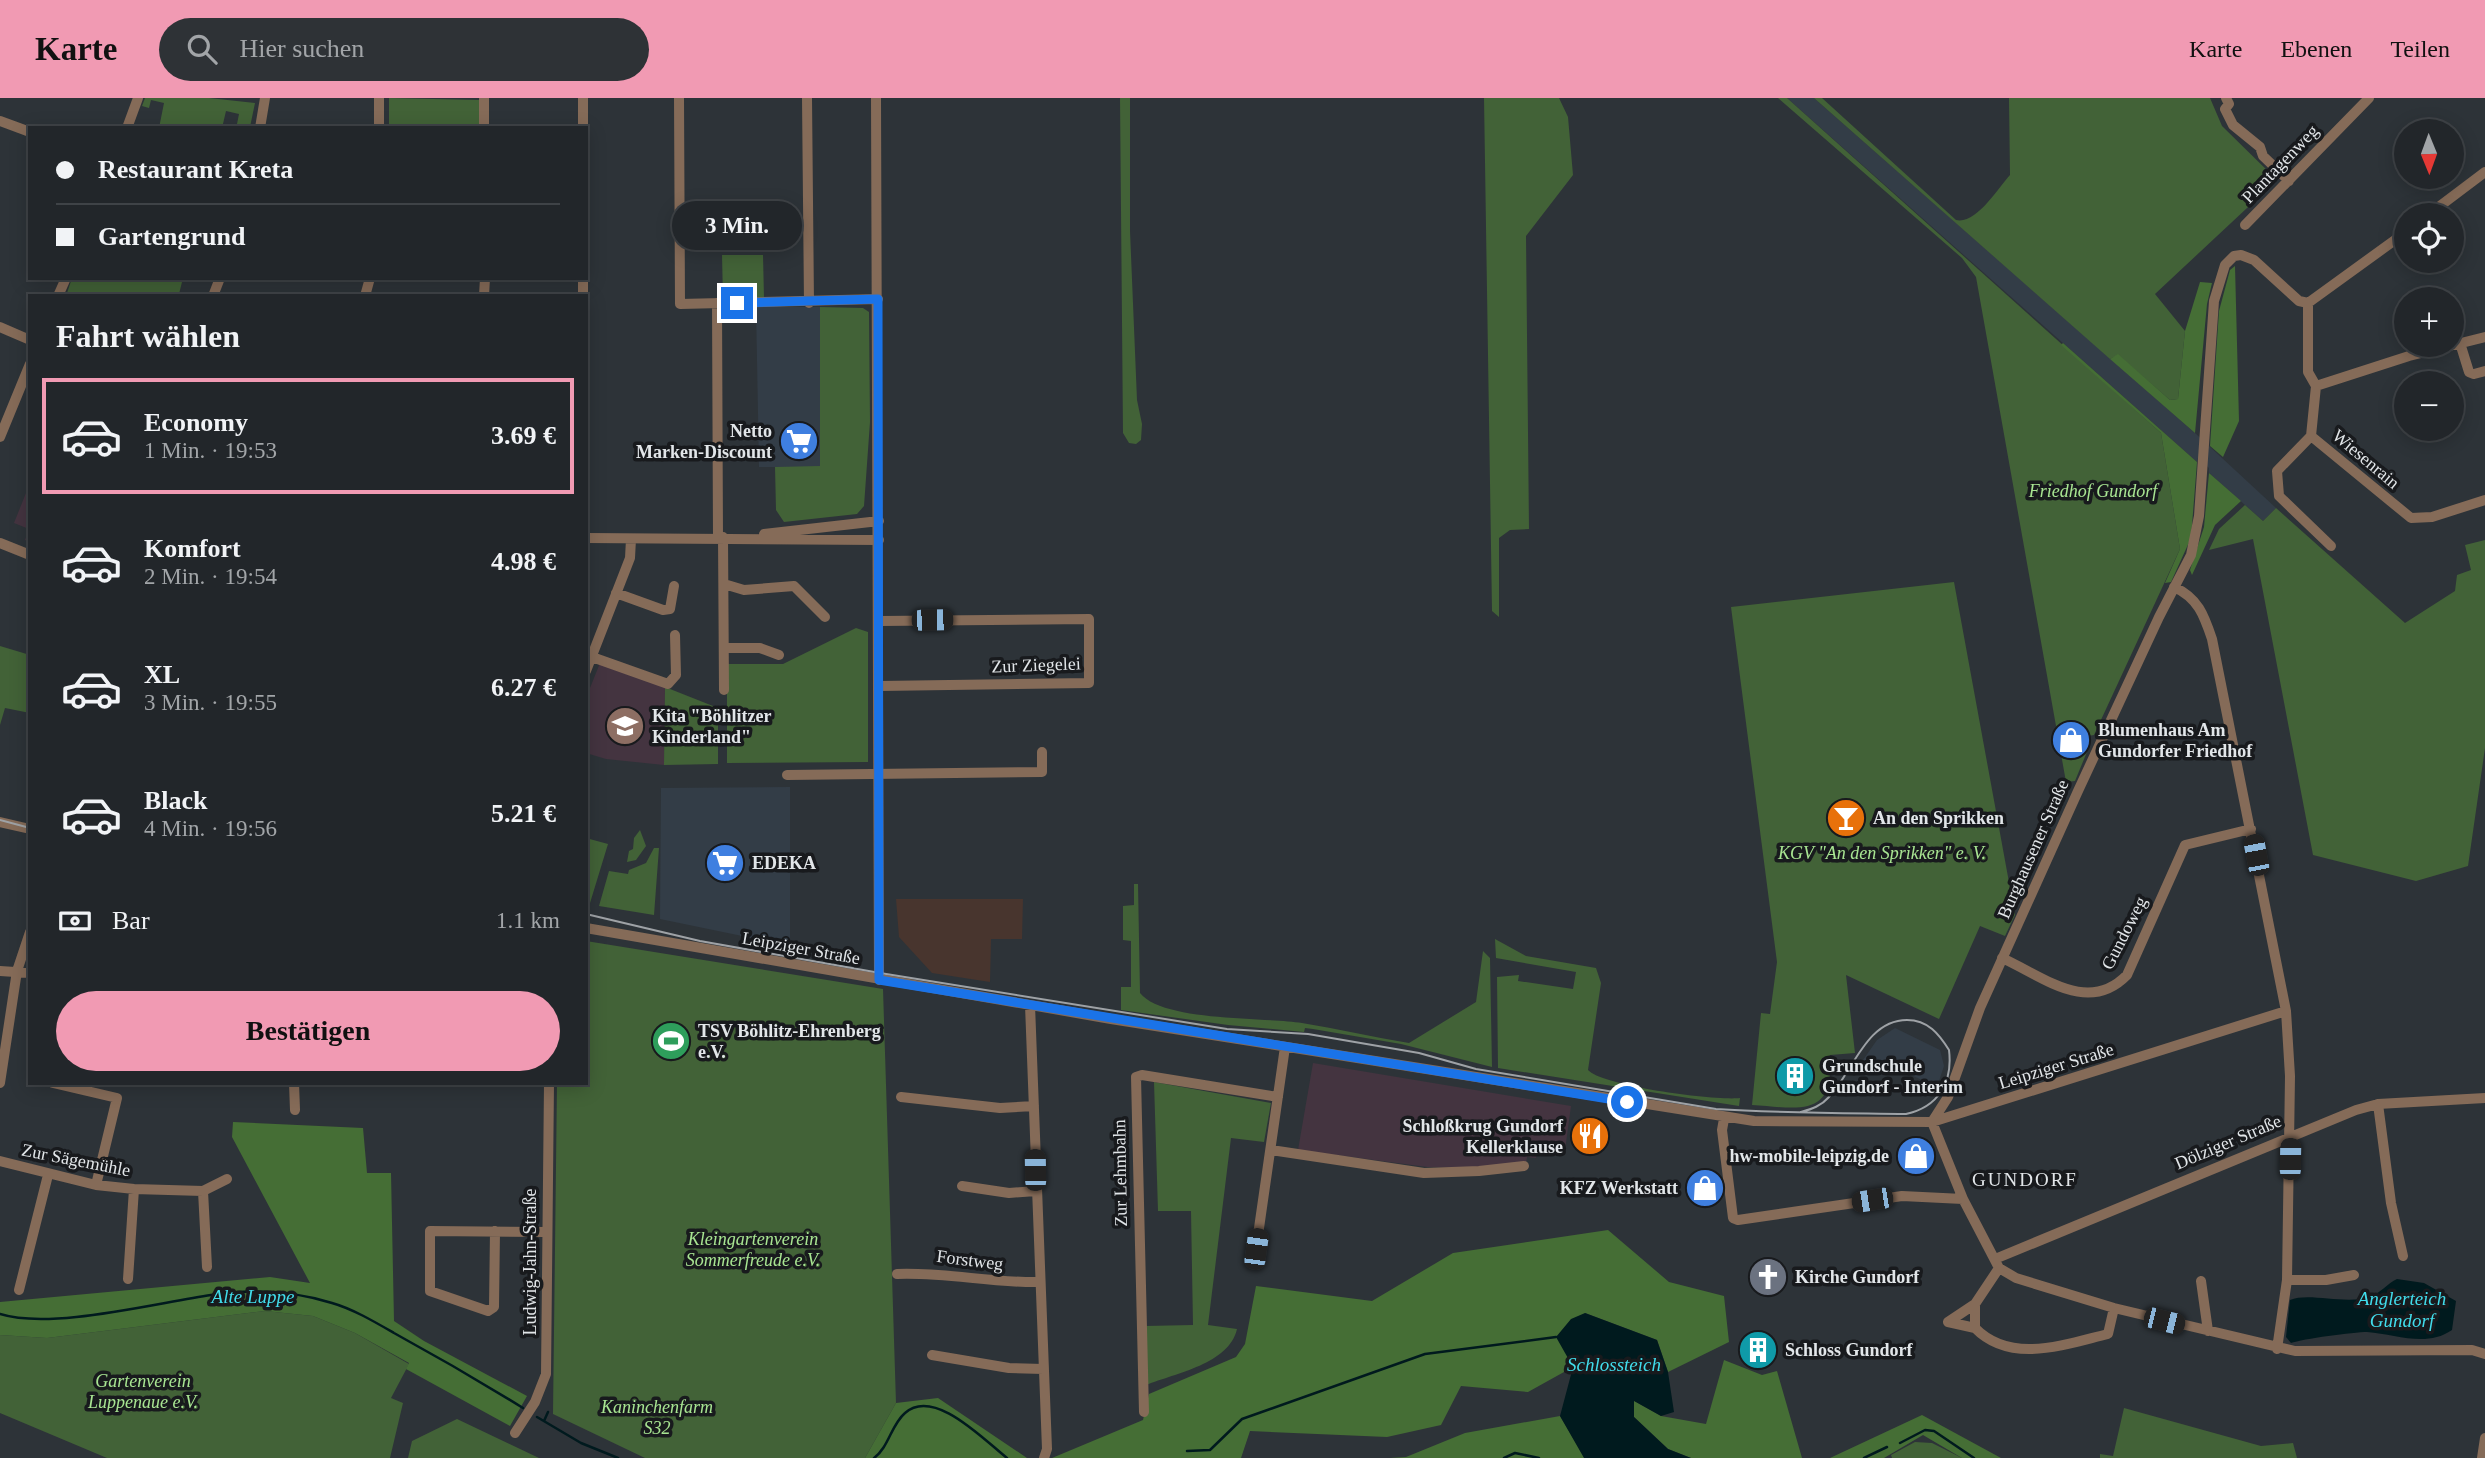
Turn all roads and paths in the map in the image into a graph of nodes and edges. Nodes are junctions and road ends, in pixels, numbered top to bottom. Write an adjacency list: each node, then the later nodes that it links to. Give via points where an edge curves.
1 (138, 98): 12 (street)
2 (265, 98): 13 (street)
3 (379, 98): 14 (street)
4 (484, 98): 15 (street)
5 (583, 98): 16 (street)
6 (679, 98): 24 (street, via 680,304)
7 (807, 98): 25 (street)
8 (876, 98): 23 (street)
9 (2226, 98): 19 (street, via 2229,104 2225,109 2233,125 2260,147 2263,156)
10 (2368, 99): 19 (street, Plantagenweg)
11 (0, 121): 17 (street)
12 (128, 126)
13 (260, 126)
14 (379, 126)
15 (484, 126)
16 (583, 126)
17 (28, 131)
18 (2485, 172): 20 (street)
19 (2289, 181): 21 (street, Plantagenweg)
20 (2444, 203)
21 (2245, 225)
22 (2394, 241): 26 (street)
23 (878, 299): 25 (street); 39 (street)
24 (717, 303): 25 (street); 42 (street)
25 (809, 303)
26 (2308, 303): 35 (street, Wiesenrain, via 2308,372); 50 (street, Burghausener Straße, via 2299,301 2255,260 2234,256 2225,265 2211,347 2195,539)
27 (0, 327): 29 (street)
28 (2485, 337): 30 (street)
29 (28, 339)
30 (2464, 342)
31 (2464, 356): 34 (street, via 2469,372)
32 (2413, 357): 35 (street)
33 (28, 369): 37 (street)
34 (2485, 370)
35 (2316, 386): 36 (street, Wiesenrain)
36 (2311, 436): 38 (street, Wiesenrain, via 2411,519); 46 (street, via 2277,471 2278,496)
37 (0, 437)
38 (2485, 500)
39 (879, 521): 43 (street); 44 (street)
40 (588, 538): 41 (street)
41 (631, 538): 42 (street); 51 (street, via 630,558)
42 (720, 538): 43 (street); 48 (street)
43 (736, 538): 44 (street)
44 (879, 540): 53 (street)
45 (0, 543): 47 (street)
46 (2331, 546)
47 (28, 554)
48 (723, 584): 52 (street, via 744,590 794,586); 55 (street)
49 (674, 586): 51 (street, via 670,609 663,610)
50 (2174, 587): 66 (street, via 2196,601 2212,639); 69 (street, Burghausener Straße)
51 (616, 593): 57 (street)
52 (825, 617)
53 (880, 621): 59 (street); 59 (street, Zur Ziegelei, via 1088,619 1089,683)
54 (675, 635): 57 (street, via 676,675 668,684)
55 (724, 648): 56 (street, via 760,648); 60 (street)
56 (779, 654)
57 (592, 657): 58 (street)
58 (588, 666)
59 (880, 686): 62 (street)
60 (724, 690)
61 (1042, 752): 62 (street, via 1042,772)
62 (880, 773): 63 (street); 73 (street)
63 (787, 775)
64 (0, 822): 65 (street)
65 (28, 829)
66 (2251, 829): 69 (street, Gundoweg, via 2185,845 2127,975 2108,989 2080,993); 75 (street)
67 (588, 928): 73 (street, Leipziger Straße)
68 (28, 938): 71 (street)
69 (2002, 958): 88 (street, Burghausener Straße, via 1948,1097)
70 (0, 971): 71 (street)
71 (17, 971): 72 (street); 77 (street)
72 (28, 973)
73 (879, 980): 74 (street, Leipziger Straße)
74 (1030, 1005): 76 (street, Leipziger Straße); 85 (street)
75 (2286, 1011): 88 (street, Leipziger Straße); 89 (street)
76 (1285, 1047): 82 (street); 87 (street, Leipziger Straße)
77 (0, 1083)
78 (62, 1085): 95 (street, via 117,1098)
79 (294, 1085): 86 (street)
80 (549, 1085): 102 (street, Ludwig-Jahn-Straße)
81 (901, 1097): 85 (street, via 1000,1108)
82 (1278, 1097): 90 (street); 122 (street, Zur Lehmbahn, via 1136,1077)
83 (2485, 1098): 84 (street, Dölziger Straße)
84 (2378, 1104): 89 (street, Dölziger Straße); 104 (street)
85 (1034, 1106): 99 (street)
86 (295, 1110)
87 (1724, 1119): 88 (street, Leipziger Straße); 100 (street, via 1732,1218 1738,1220 1902,1196)
88 (1932, 1122): 100 (street)
89 (2290, 1135): 105 (street, Dölziger Straße); 110 (street)
90 (1270, 1150): 92 (street, via 1424,1172); 103 (street)
91 (0, 1161): 93 (street, Zur Sägemühle)
92 (1524, 1166)
93 (48, 1175): 95 (street, Zur Sägemühle); 113 (street)
94 (227, 1178): 98 (street)
95 (96, 1185): 97 (street, Zur Sägemühle)
96 (962, 1186): 99 (street, via 1009,1193)
97 (134, 1189): 98 (street, Zur Sägemühle); 109 (street)
98 (203, 1191): 106 (street)
99 (1036, 1191): 112 (street)
100 (1964, 1199): 105 (street)
101 (495, 1231): 101 (street, via 430,1231 430,1291 488,1311 494,1307); 102 (street)
102 (547, 1232): 123 (street, Ludwig-Jahn-Straße, via 546,1374 535,1402)
103 (1256, 1249)
104 (2403, 1256)
105 (1997, 1264): 114 (street); 115 (street, via 2016,1278)
106 (207, 1267)
107 (897, 1273): 112 (street, Forstweg, via 940,1272 1005,1283)
108 (2354, 1275): 110 (street)
109 (128, 1279)
110 (2287, 1280): 118 (street)
111 (2201, 1281): 117 (street)
112 (1039, 1282): 121 (street)
113 (19, 1290)
114 (1975, 1304): 116 (street); 116 (street, via 1948,1322)
115 (2114, 1308): 116 (street, via 2108,1334 2044,1349 2000,1344); 117 (street)
116 (1975, 1328)
117 (2208, 1331): 118 (street)
118 (2277, 1349): 119 (street, via 2317,1353 2472,1350)
119 (2485, 1354)
120 (932, 1355): 121 (street)
121 (1043, 1369): 125 (street)
122 (1144, 1412)
123 (514, 1433)
124 (2485, 1438): 126 (street)
125 (1044, 1458)
126 (2482, 1458)

